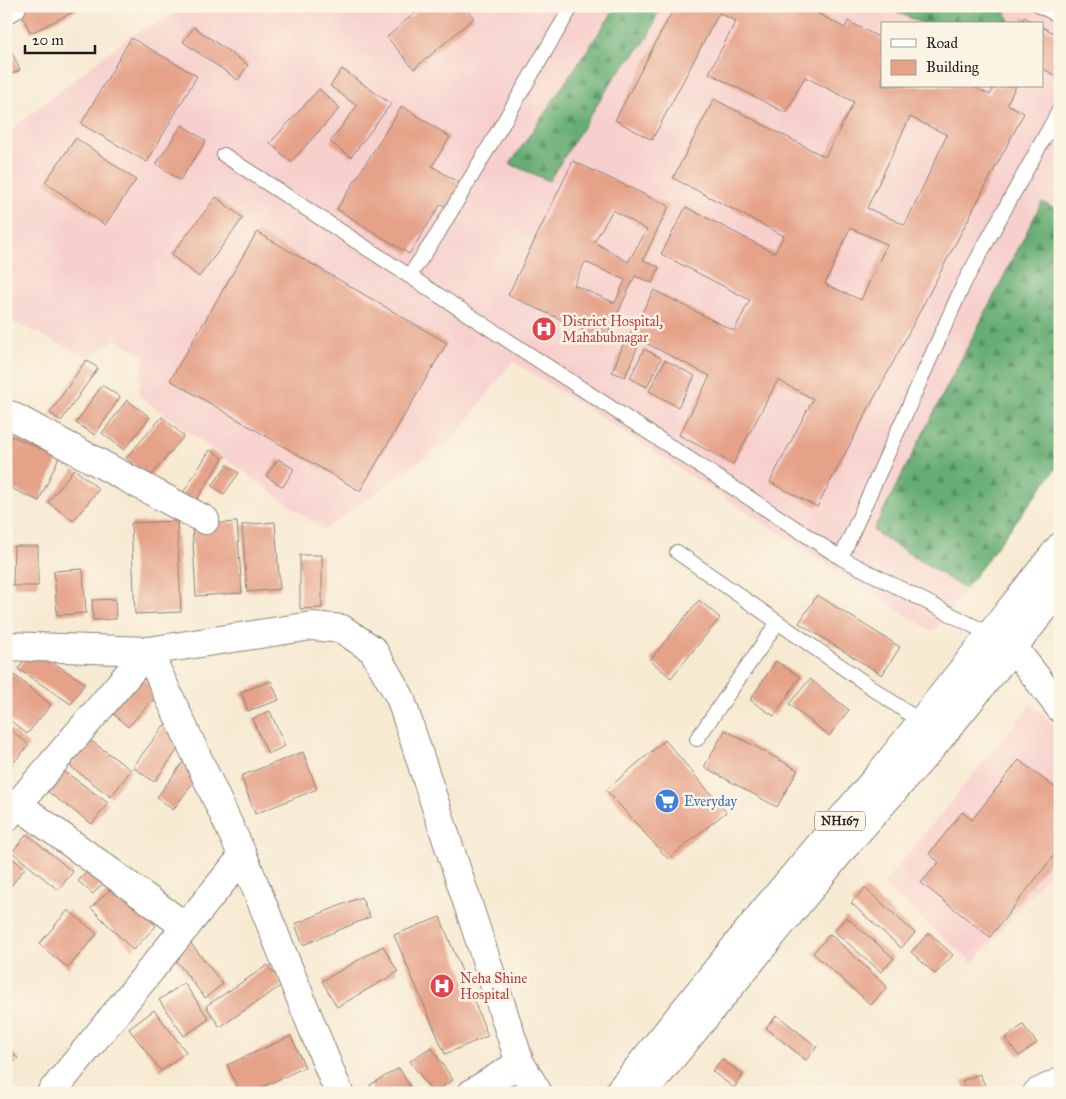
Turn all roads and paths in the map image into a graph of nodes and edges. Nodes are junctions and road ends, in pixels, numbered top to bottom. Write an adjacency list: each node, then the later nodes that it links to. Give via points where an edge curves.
1 (12, 6): 4 (main road)
2 (572, 6): 8 (lane, via 442,227)
3 (1040, 6): 5 (lane)
4 (6, 9)
5 (1060, 16)
6 (1060, 109): 13 (lane, via 964,283)
7 (224, 155): 8 (lane)
8 (410, 275): 13 (lane)
9 (8, 416): 10 (main road)
10 (205, 520)
11 (1060, 547): 16 (main road, NH167)
12 (677, 552): 15 (lane)
13 (840, 558): 16 (lane)
14 (1060, 588): 16 (main road, NH167)
15 (778, 622): 20 (lane); 21 (lane)
16 (1002, 641): 19 (main road); 20 (main road, NH167); 23 (main road, NH167, via 938,740)
17 (6, 646): 18 (main road)
18 (148, 651): 22 (main road); 24 (main road); 26 (main road, via 312,626 342,629 373,650 400,697)
19 (1060, 708)
20 (922, 722): 23 (main road, NH167)
21 (697, 739)
22 (12, 811): 25 (main road)
23 (860, 814): 32 (main road, NH167, via 764,910); 33 (main road, NH167)
24 (243, 856): 25 (main road); 29 (main road)
25 (186, 927): 28 (main road)
26 (520, 1064): 30 (main road); 31 (main road)
27 (1060, 1082): 34 (main road)
28 (53, 1092)
29 (339, 1093)
30 (472, 1093)
31 (538, 1093)
32 (618, 1093)
33 (643, 1093)
34 (1037, 1093)

